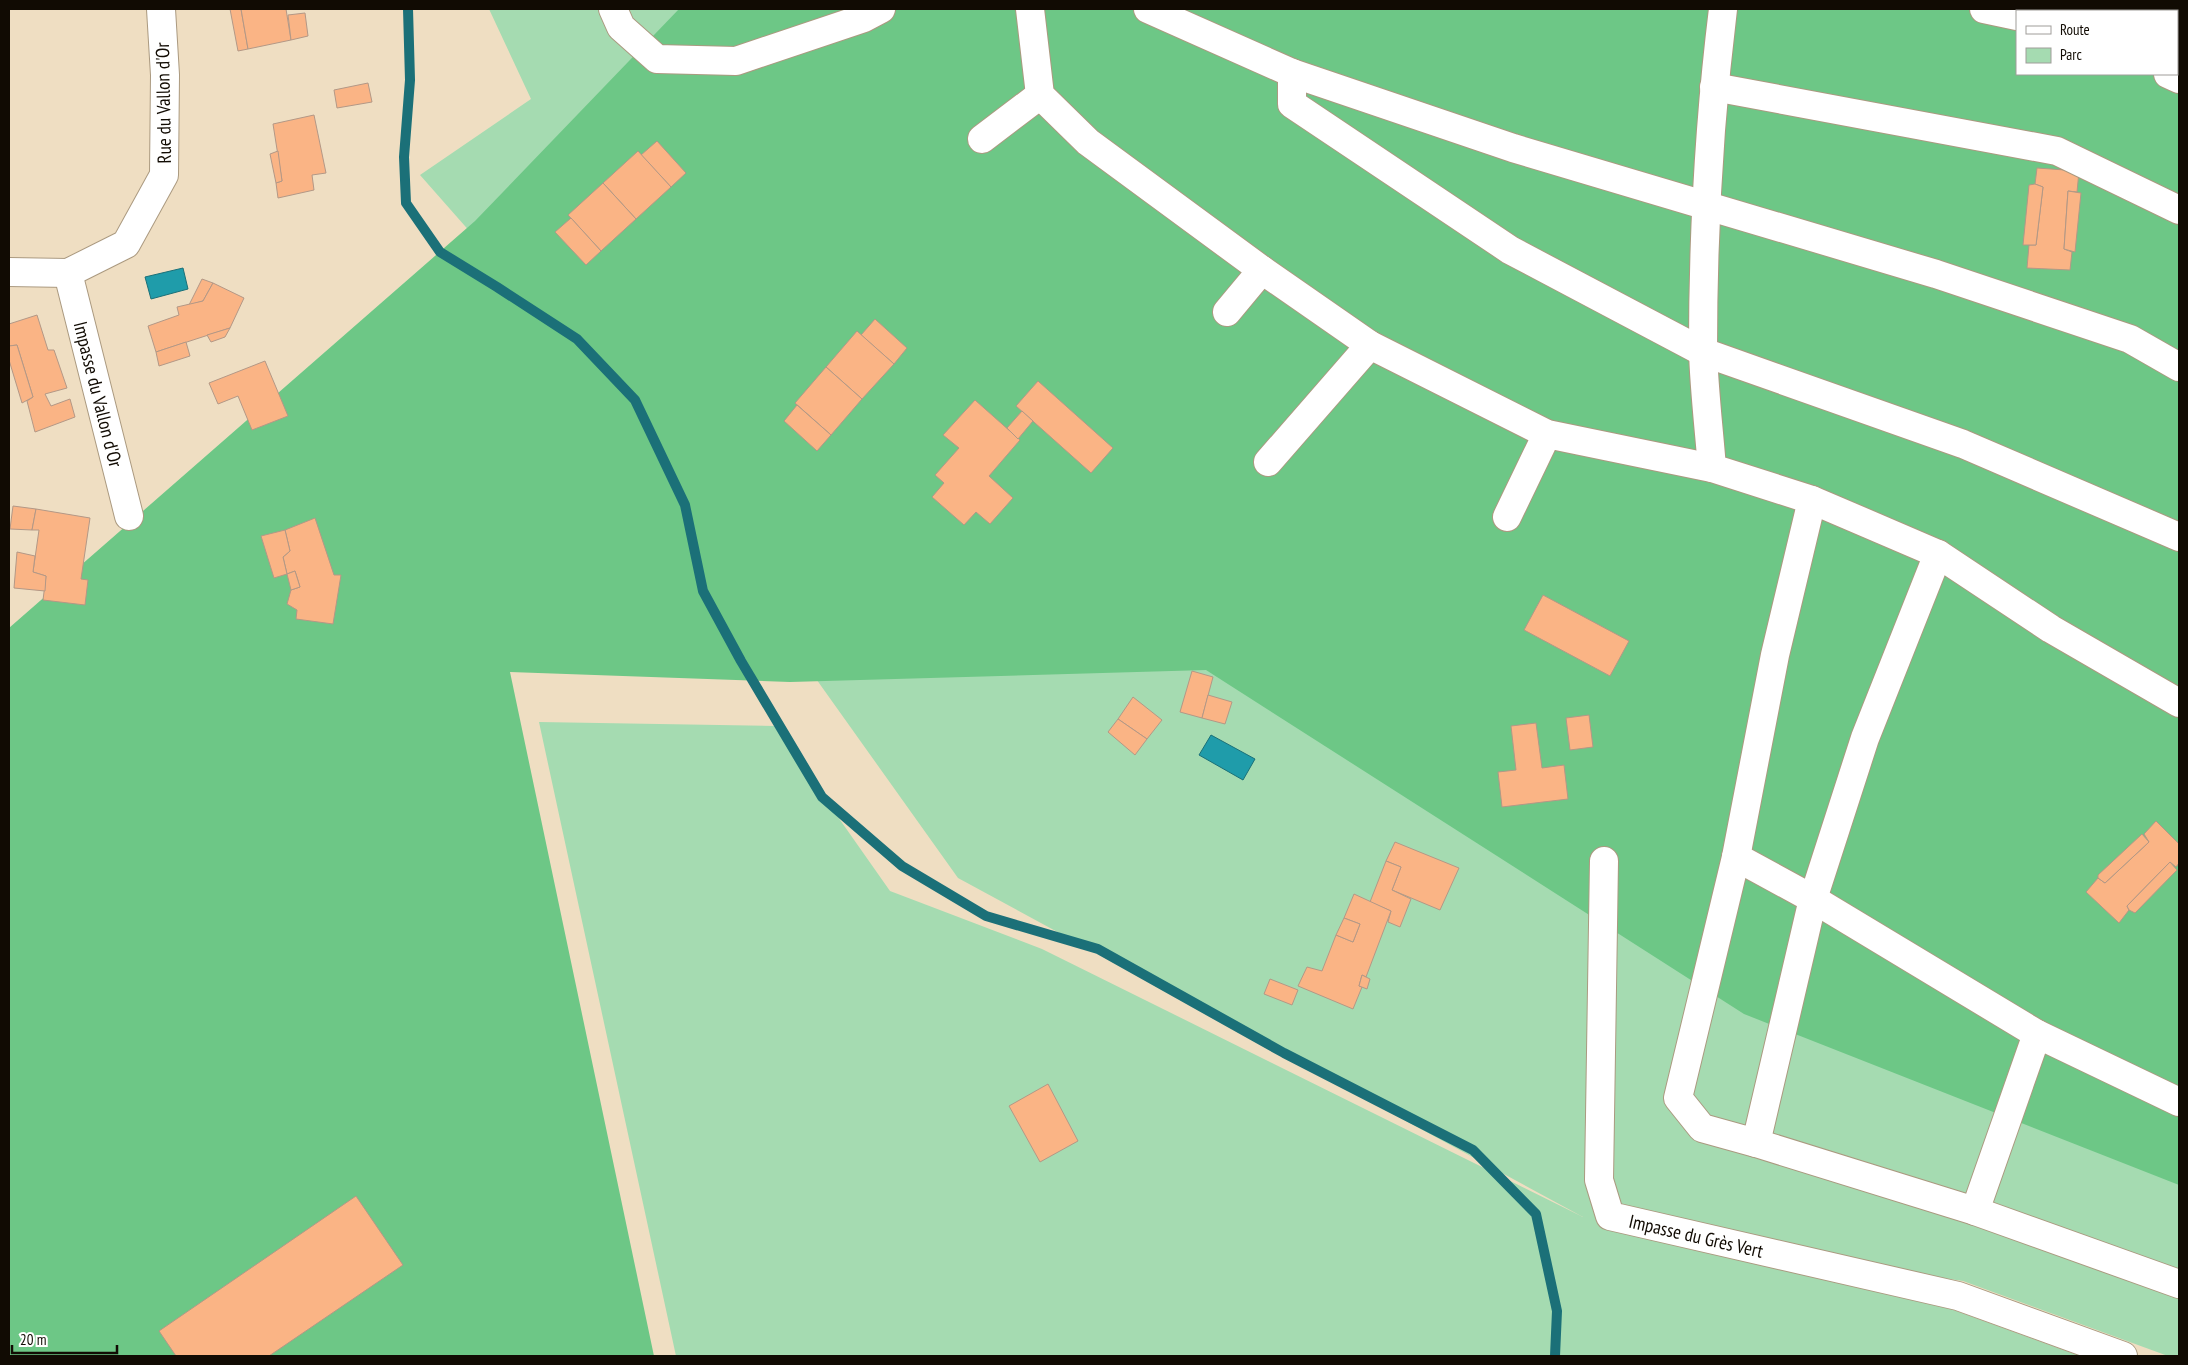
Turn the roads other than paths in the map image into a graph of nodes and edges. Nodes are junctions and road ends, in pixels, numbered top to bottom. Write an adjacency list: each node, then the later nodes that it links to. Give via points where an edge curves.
1 (161, 9): 17 (street, Rue du Vallon d'Or, via 165,75 164,175 126,244)
2 (613, 9): 3 (street, via 620,27 657,59 736,61 864,18)
3 (881, 9)
4 (1030, 9): 11 (street)
5 (1148, 9): 9 (street)
6 (1723, 9): 10 (street)
7 (1984, 9): 8 (street)
8 (2016, 16)
9 (1292, 73): 13 (street, via 1513,148); 20 (street, via 1292,104 1510,250)
10 (1714, 87): 13 (street); 14 (street, via 2057,152)
11 (1040, 95): 12 (street); 15 (street, via 1088,142)
12 (982, 139)
13 (1707, 205): 20 (street); 21 (street, via 1936,274 2130,339)
14 (2179, 210)
15 (1262, 270): 18 (street); 19 (street)
16 (9, 272): 17 (street, Rue du Vallon d'Or)
17 (68, 273): 26 (street, Impasse du Vallon d'Or)
18 (1227, 312)
19 (1370, 345): 22 (street); 23 (street)
20 (1704, 352): 24 (street); 28 (street, via 1963,444)
21 (2179, 367)
22 (1547, 434): 24 (street); 27 (street)
23 (1268, 462)
24 (1712, 468): 25 (street)
25 (1812, 500): 29 (street); 31 (street, via 1775,655)
26 (129, 516)
27 (1507, 516)
28 (2179, 538)
29 (1938, 554): 30 (street, via 2050,629); 33 (street, via 1865,738)
30 (2179, 703)
31 (1736, 858): 33 (street); 36 (street, via 1678,1098 1702,1128)
32 (1604, 861): 39 (street, Impasse du Grès Vert, via 1599,1180 1610,1216 1958,1296)
33 (1813, 899): 34 (street); 36 (street)
34 (2037, 1034): 35 (street); 37 (street)
35 (2179, 1102)
36 (1756, 1143): 37 (street)
37 (1975, 1211): 38 (street)
38 (2179, 1284)
39 (2123, 1356)

